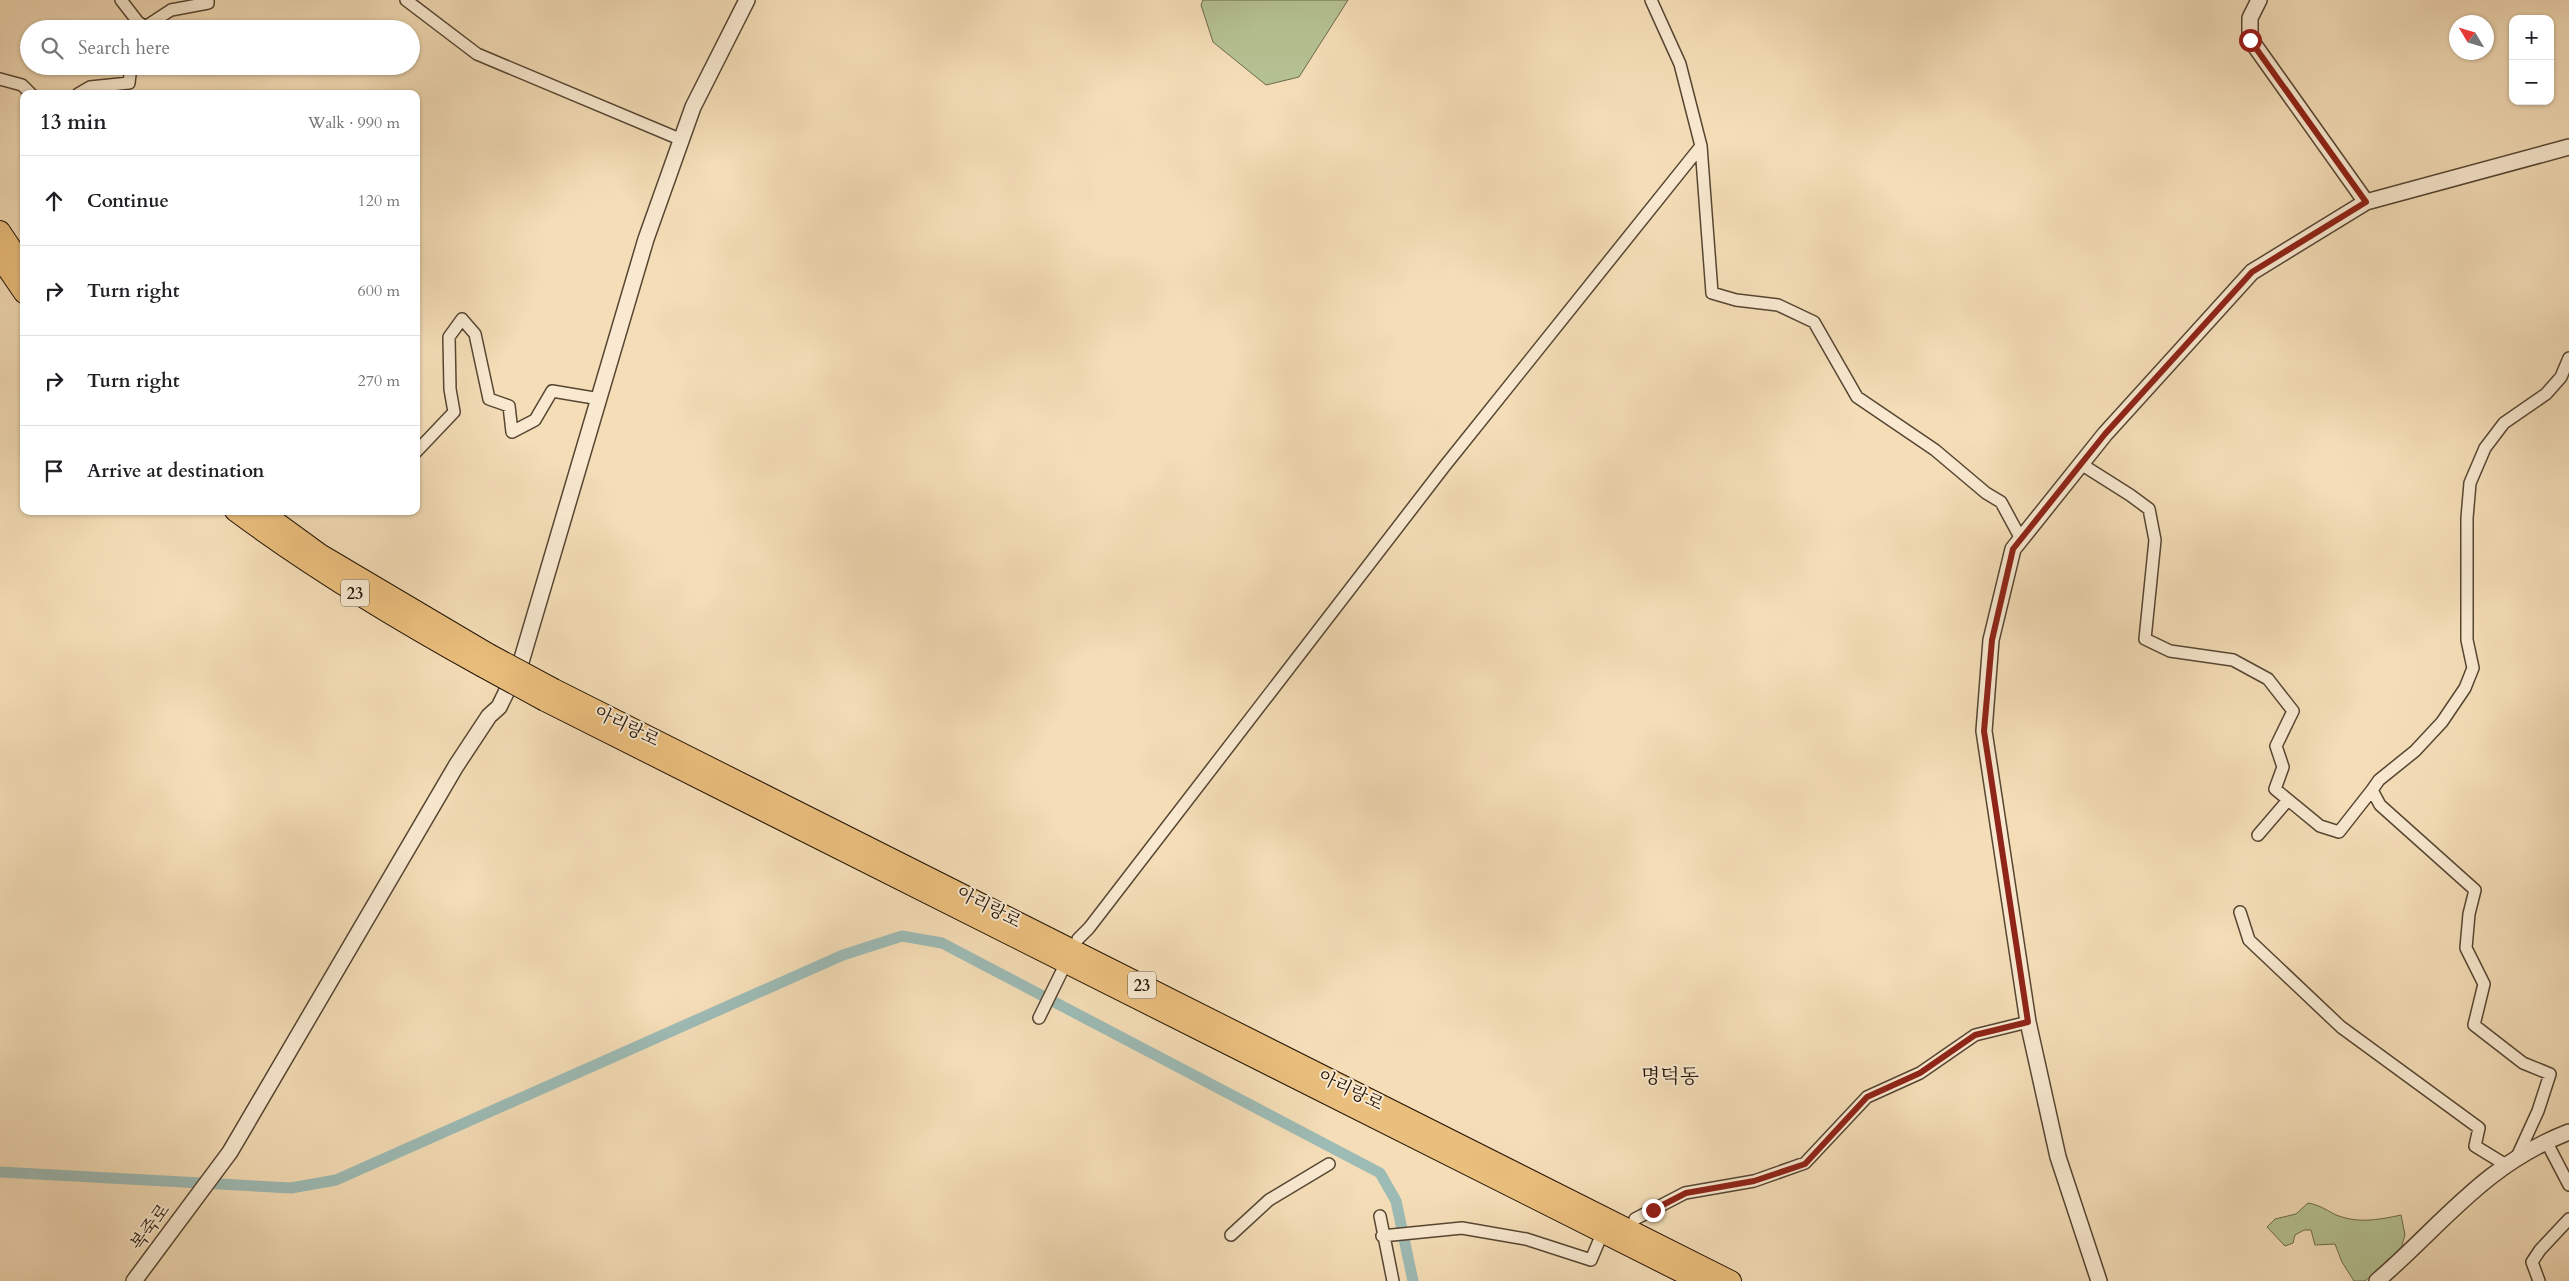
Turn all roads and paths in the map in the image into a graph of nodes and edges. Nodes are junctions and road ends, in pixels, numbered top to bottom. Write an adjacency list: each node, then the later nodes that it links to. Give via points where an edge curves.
1 (121, 0): 7 (street)
2 (208, 0): 8 (street, via 208,3 171,10)
3 (406, 0): 14 (street, via 477,54)
4 (747, 0): 14 (street, 복죽로, via 694,107)
5 (1651, 0): 15 (street, via 1680,64)
6 (2259, 0): 17 (street, via 2250,18 2250,40)
7 (134, 20)
8 (156, 20)
9 (130, 75): 11 (street)
10 (0, 79): 12 (street, via 22,85)
11 (129, 89): 13 (street, via 90,87)
12 (27, 90)
13 (85, 90)
14 (682, 140): 23 (street, 복죽로, via 646,239)
15 (1701, 146): 28 (street, via 1712,293 1736,300 1778,305 1814,322 1857,397 1928,445 2001,502); 35 (street, via 1444,467)
16 (2569, 147): 17 (street)
17 (2366, 202): 25 (street, via 2252,272)
18 (0, 231): 20 (highway)
19 (0, 258): 21 (highway)
20 (20, 261)
21 (20, 287)
22 (2569, 358): 31 (street, via 2562,377 2546,394 2504,423 2485,448 2470,483 2467,640 2473,668 2465,688 2442,722)
23 (600, 399): 24 (street, via 552,391 536,420 512,432 509,406 489,399 475,334 462,319 449,337 454,412); 51 (street, 복죽로, via 531,634 499,707 456,766 223,1161)
24 (420, 448)
25 (2080, 464): 28 (street); 32 (street, via 2149,509 2155,540 2145,639 2170,651 2233,660 2268,678 2293,711 2276,746 2282,767 2275,789)
26 (241, 515): 29 (highway, 아리랑로 / 23, via 310,565 400,621)
27 (266, 515): 29 (highway, 아리랑로 / 23, via 320,554)
28 (2022, 539): 38 (street, via 2013,549 1992,640 1984,731)
29 (485, 660): 30 (highway, 아리랑로 / 23, bridge)
30 (550, 695): 53 (highway, 아리랑로 / 23); 54 (highway, 아리랑로 / 23)
31 (2372, 790): 32 (street, via 2339,832 2320,826); 41 (street, via 2380,805 2475,890 2466,948 2484,984 2474,1025 2523,1063 2550,1074 2538,1111)
32 (2288, 800): 33 (street)
33 (2258, 835)
34 (2240, 912): 41 (street, via 2249,940 2290,981 2341,1027 2479,1128 2475,1146)
35 (1078, 939)
36 (1062, 971): 37 (street)
37 (1040, 1015)
38 (2028, 1022): 45 (street, via 1975,1035 1920,1073 1867,1097 1805,1164 1754,1181 1686,1193); 55 (street, via 2058,1156)
39 (2569, 1132): 40 (street)
40 (2546, 1140): 41 (street); 43 (street)
41 (2511, 1162): 50 (street, via 2465,1196)
42 (1329, 1164): 47 (street, via 1269,1200)
43 (2569, 1185)
44 (1380, 1216): 48 (street)
45 (1636, 1219)
46 (2569, 1219): 56 (street, via 2532,1262)
47 (1231, 1235)
48 (1387, 1235): 49 (street, via 1462,1228 1526,1239 1591,1260); 52 (street)
49 (1599, 1241)
50 (2379, 1280)
51 (134, 1281)
52 (1393, 1281)
53 (1699, 1281)
54 (1731, 1281)
55 (2099, 1281)
56 (2539, 1281)

